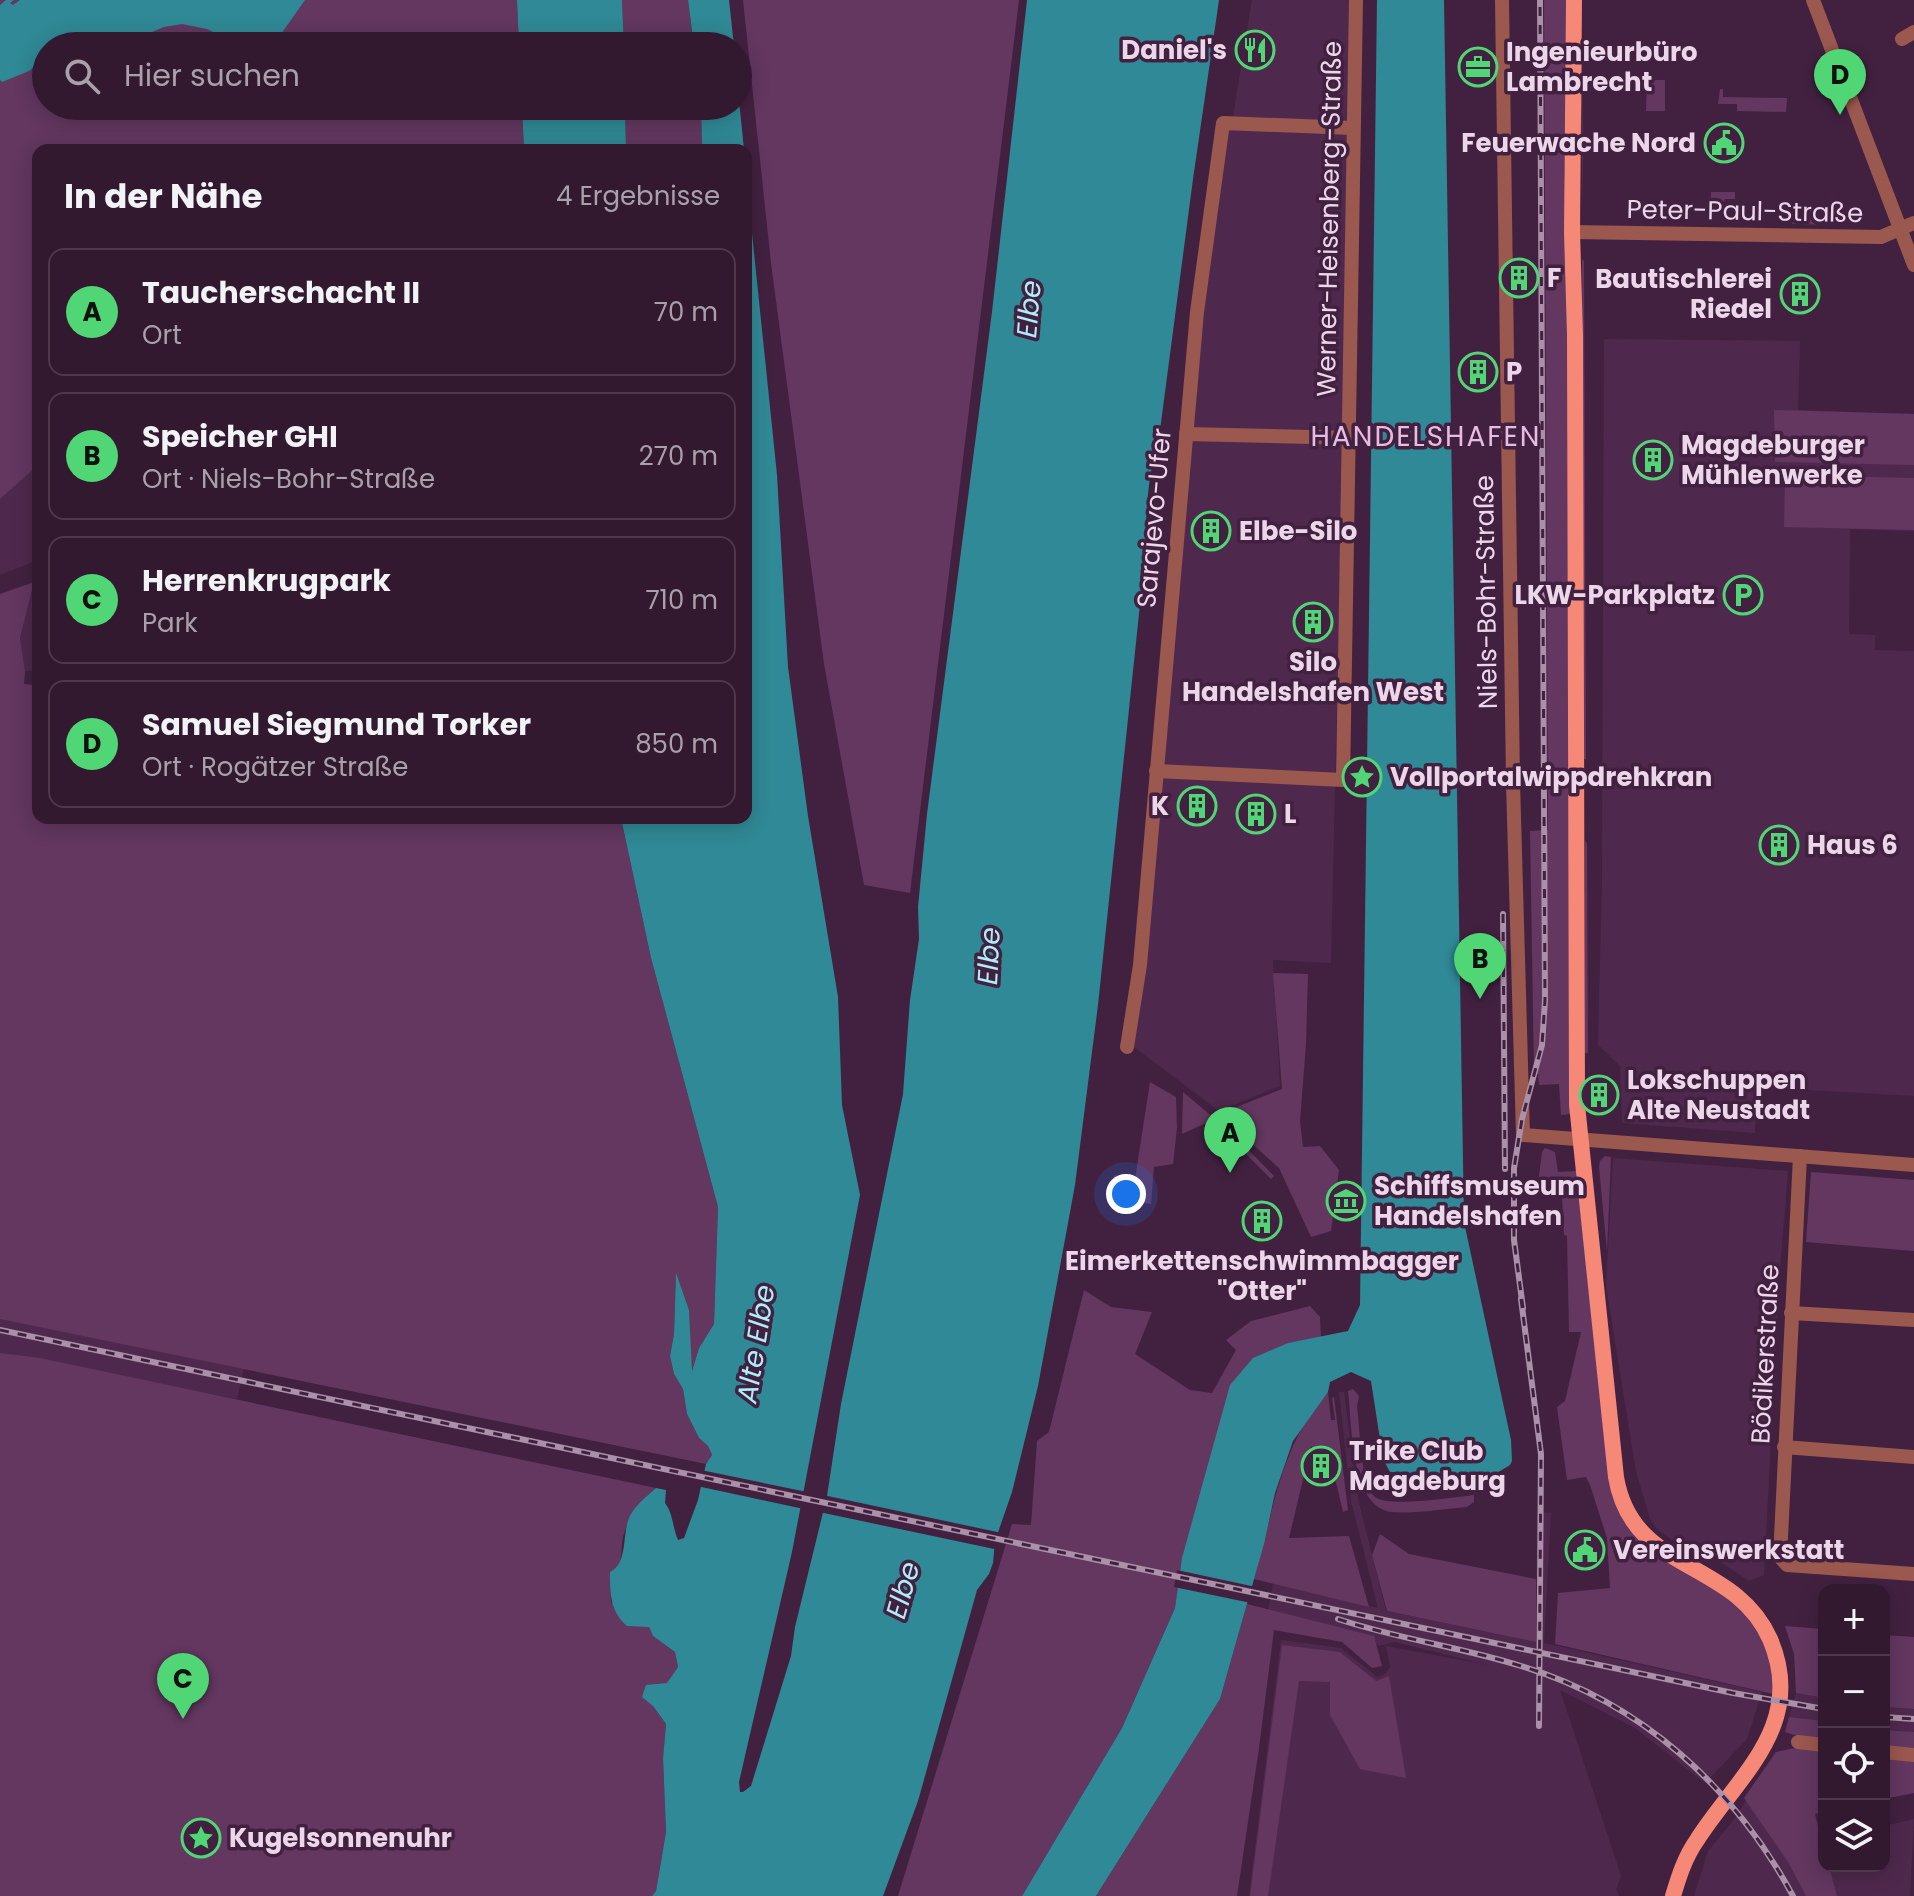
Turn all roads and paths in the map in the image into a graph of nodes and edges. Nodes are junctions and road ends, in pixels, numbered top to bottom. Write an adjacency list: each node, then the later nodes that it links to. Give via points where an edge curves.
1 (1356, 0): 5 (street, Werner-Heisenberg-Straße)
2 (1502, 0): 14 (street, Niels-Bohr-Straße, via 1523,1135)
3 (1574, 0): 8 (main road)
4 (1813, 0): 7 (street)
5 (1353, 128): 10 (street, Sarajevo-Ufer, via 1223,123); 11 (street, Werner-Heisenberg-Straße)
6 (1914, 223): 7 (street, Peter-Paul-Straße)
7 (1900, 230): 8 (street, Peter-Paul-Straße, via 1881,237); 9 (street)
8 (1572, 232): 14 (main road)
9 (1914, 265)
10 (1186, 434): 11 (street); 12 (street, Sarajevo-Ufer)
11 (1351, 438): 12 (street, Werner-Heisenberg-Straße, via 1343,780)
12 (1156, 771): 13 (street, Sarajevo-Ufer, via 1140,965)
13 (1127, 1047)
14 (1581, 1138): 15 (street); 26 (main road, via 1619,1492 1630,1518 1651,1543 1742,1600 1760,1622 1778,1666 1776,1716 1762,1752 1697,1840)
15 (1800, 1156): 16 (street); 17 (street, Bödikerstraße)
16 (1914, 1165)
17 (1791, 1313): 18 (street); 19 (street, Bödikerstraße)
18 (1914, 1320)
19 (1784, 1447): 20 (street); 21 (street, Bödikerstraße, via 1782,1561)
20 (1914, 1457)
21 (1914, 1574)
22 (1798, 1742): 23 (street)
23 (1818, 1744)
24 (1890, 1753): 25 (street)
25 (1914, 1755)
26 (1673, 1896)

